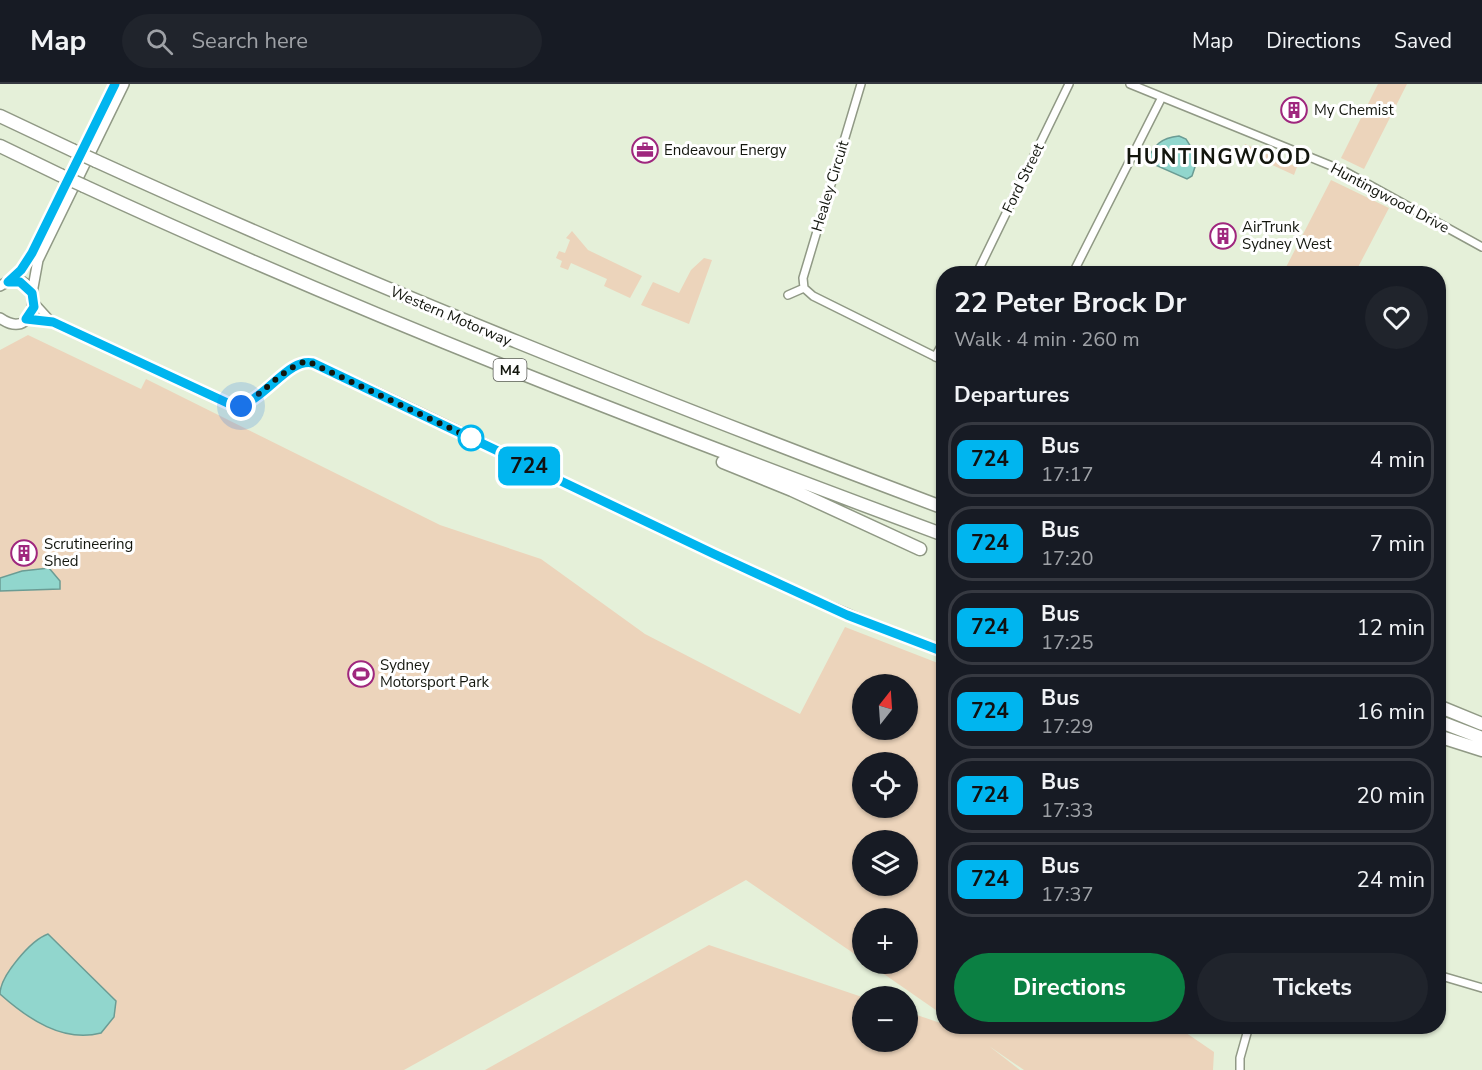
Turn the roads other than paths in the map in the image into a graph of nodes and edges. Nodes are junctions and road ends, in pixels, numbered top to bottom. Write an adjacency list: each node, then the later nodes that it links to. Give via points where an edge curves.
1 (115, 84): 12 (main road, via 32,253 21,270)
2 (124, 84): 15 (main road, via 38,260)
3 (861, 84): 13 (street, Healey Circuit, via 803,278)
4 (1070, 84): 10 (street, Ford Street)
5 (1130, 84): 6 (street, Huntingwood Drive)
6 (1162, 97): 9 (street, Huntingwood Drive, via 1344,171); 11 (street)
7 (0, 116): 21 (highway, Western Motorway / M4, bridge, via 285,246 497,336)
8 (0, 146): 20 (highway, Western Motorway / M4, bridge, via 367,311)
9 (1482, 247)
10 (980, 266)
11 (1077, 266)
12 (3, 284): 15 (main road, via 20,282)
13 (804, 288): 14 (street); 19 (street)
14 (788, 295)
15 (33, 297): 17 (main road, via 32,312); 18 (street)
16 (0, 318): 17 (main road, via 13,323)
17 (26, 319): 18 (street)
18 (53, 322): 24 (street, via 234,406 257,397 301,363 313,363 707,551 847,615)
19 (936, 357)
20 (658, 429): 22 (highway, Western Motorway / M4); 23 (highway, via 720,461)
21 (936, 505)
22 (936, 532)
23 (920, 549)
24 (936, 649)
25 (1446, 703): 27 (highway)
26 (1446, 709): 29 (highway)
27 (1482, 715)
28 (1446, 724): 30 (highway)
29 (1482, 724)
30 (1482, 738)
31 (1446, 739): 32 (highway)
32 (1482, 750)
33 (1446, 977): 34 (street)
34 (1482, 988)
35 (1247, 1034): 36 (street)
36 (1240, 1070)

